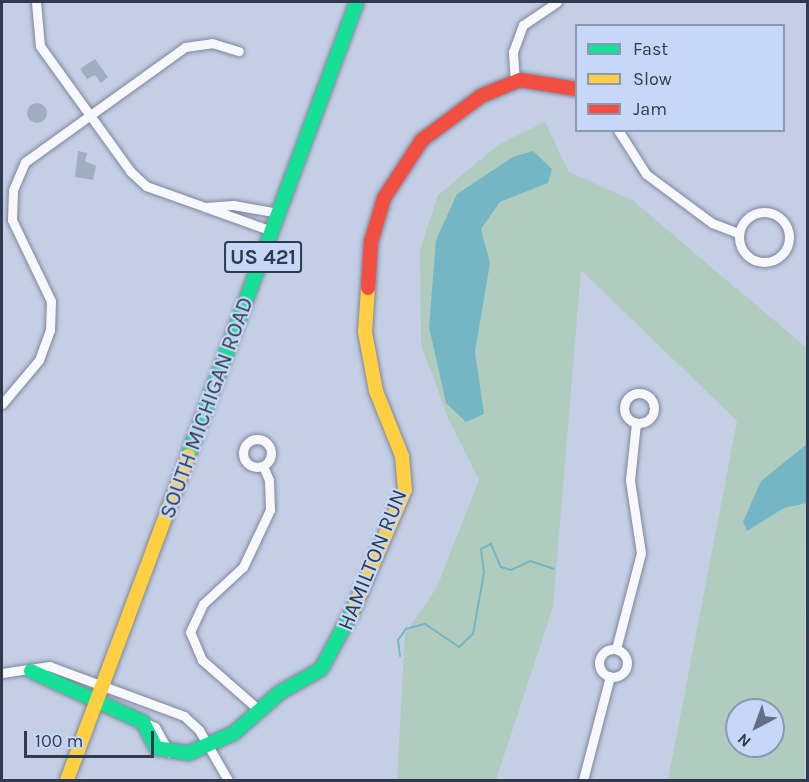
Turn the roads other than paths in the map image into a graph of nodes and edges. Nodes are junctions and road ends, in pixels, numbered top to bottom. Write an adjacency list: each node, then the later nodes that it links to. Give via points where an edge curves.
1 (36, 2): 7 (street, via 40,46)
2 (357, 2): 10 (street, SOUTH MICHIGAN ROAD / US 421)
3 (557, 2): 5 (street, via 523,26 513,52)
4 (239, 51): 7 (street, via 212,43 185,47)
5 (515, 82): 6 (street, HAMILTON RUN, via 540,80); 24 (street, HAMILTON RUN, via 481,96 422,140 384,198 371,242 366,332 376,391 404,462 405,490 334,652 312,676)
6 (575, 89)
7 (87, 114): 9 (street, via 146,186); 11 (street, via 25,162 13,190)
8 (619, 132): 14 (street, via 646,174 712,223)
9 (205, 207): 10 (street, via 233,205); 13 (street)
10 (279, 213): 13 (street, SOUTH MICHIGAN ROAD / US 421)
11 (12, 220): 12 (street); 15 (street, via 51,301 50,330 39,360)
12 (2, 221)
13 (273, 231): 22 (street, SOUTH MICHIGAN ROAD / US 421)
14 (738, 233): 14 (street, via 742,250 755,261 780,257 789,242 782,220 768,212 746,219)
15 (2, 404)
16 (636, 423): 18 (street, via 630,480 641,553)
17 (263, 466): 24 (street, via 269,480 270,510 243,567 203,604 190,632 202,660)
18 (616, 649): 21 (street, via 599,660); 21 (street, via 627,664 619,675)
19 (31, 671): 20 (street); 22 (street, via 49,666); 23 (street)
20 (2, 673)
21 (610, 676): 28 (street)
22 (103, 687): 23 (street, SOUTH MICHIGAN ROAD / US 421); 25 (street, via 184,716)
23 (98, 701): 25 (street, via 143,722 149,740 169,752); 26 (street, SOUTH MICHIGAN ROAD / US 421)
24 (259, 710): 25 (street, HAMILTON RUN)
25 (208, 749): 27 (street)
26 (67, 780)
27 (228, 780)
28 (583, 780)

